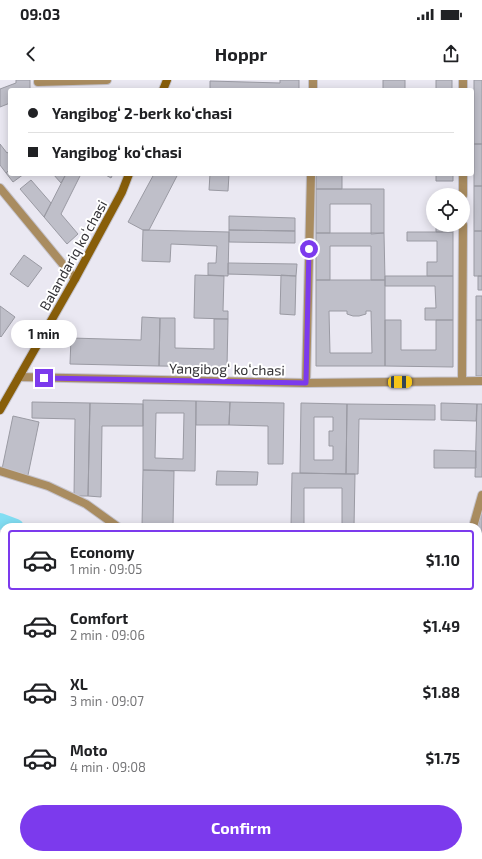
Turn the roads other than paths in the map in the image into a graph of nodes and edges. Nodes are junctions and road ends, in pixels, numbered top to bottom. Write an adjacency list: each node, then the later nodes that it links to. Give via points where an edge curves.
1 (107, 80): 2 (street)
2 (38, 82)
3 (128, 176): 9 (street, Balandariq koʻchasi)
4 (311, 176): 13 (street)
5 (463, 176): 7 (street)
6 (0, 188): 9 (street)
7 (463, 188)
8 (463, 232): 11 (street)
9 (76, 279): 10 (street, Balandariq koʻchasi)
10 (19, 377): 13 (street, Yangibogʻ koʻchasi); 14 (street, Balandariq koʻchasi)
11 (462, 381): 12 (street, Yangibogʻ koʻchasi); 13 (street, Yangibogʻ koʻchasi)
12 (482, 381)
13 (306, 383)
14 (0, 410)
15 (0, 471): 17 (street, via 48,486 86,504)
16 (482, 495): 18 (street)
17 (112, 523)
18 (474, 523)

